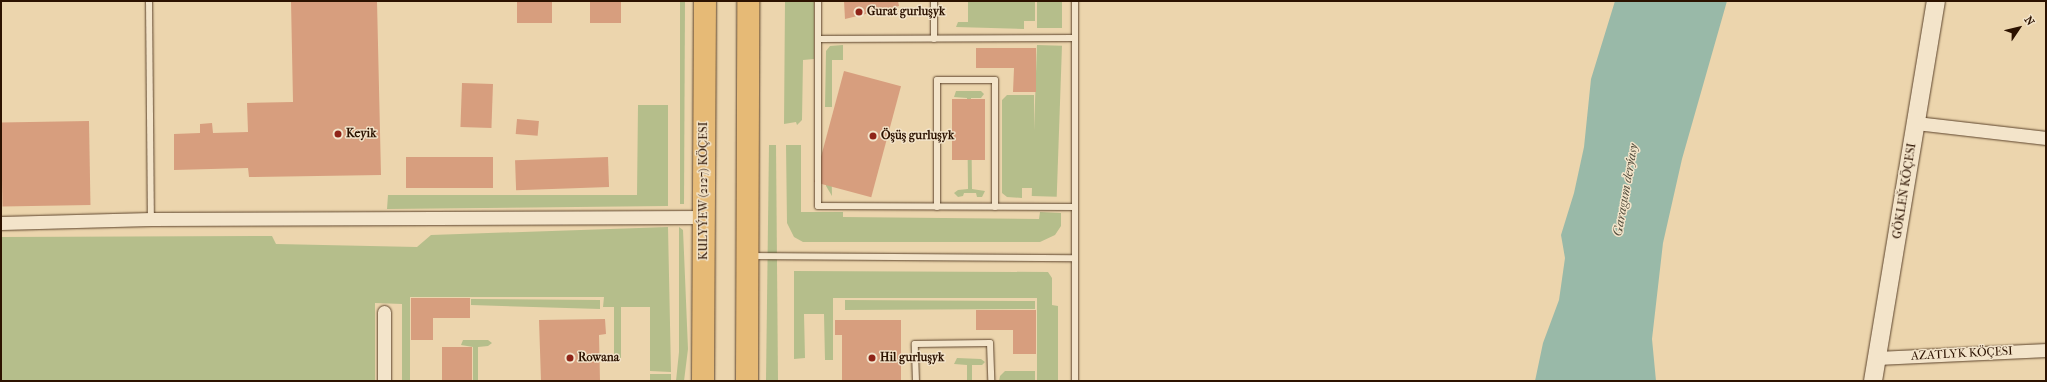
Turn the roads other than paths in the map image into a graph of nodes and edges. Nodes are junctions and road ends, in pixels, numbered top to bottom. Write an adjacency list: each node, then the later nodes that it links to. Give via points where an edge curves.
1 (149, 1): 17 (lane)
2 (706, 1): 16 (highway, KULYÝEW (2127) KÖÇESI)
3 (748, 1): 19 (highway)
4 (818, 1): 10 (lane)
5 (934, 1): 8 (lane)
6 (1075, 1): 9 (lane)
7 (1936, 1): 11 (street, GÖKLEŇ KÖÇESI)
8 (934, 38): 9 (lane); 10 (lane)
9 (1075, 38): 15 (lane)
10 (818, 39): 13 (lane, via 818,206)
11 (1916, 123): 12 (street); 23 (street, GÖKLEŇ KÖÇESI)
12 (2046, 138)
13 (937, 207): 14 (lane); 14 (lane, via 937,80 995,80)
14 (995, 207): 15 (lane)
15 (1075, 207): 20 (lane)
16 (704, 217): 17 (street); 25 (highway, KULYÝEW (2127) KÖÇESI)
17 (151, 219): 18 (street)
18 (1, 223)
19 (748, 256): 20 (lane); 26 (highway)
20 (1076, 258): 29 (lane)
21 (384, 312): 24 (street)
22 (2046, 350): 23 (street, AZATLYK KÖÇESI)
23 (1878, 358): 30 (street, GÖKLEŇ KÖÇESI)
24 (384, 381)
25 (703, 381)
26 (747, 381)
27 (916, 381): 28 (lane, via 915,344 983,343 990,343)
28 (991, 381)
29 (1075, 381)
30 (1873, 381)

